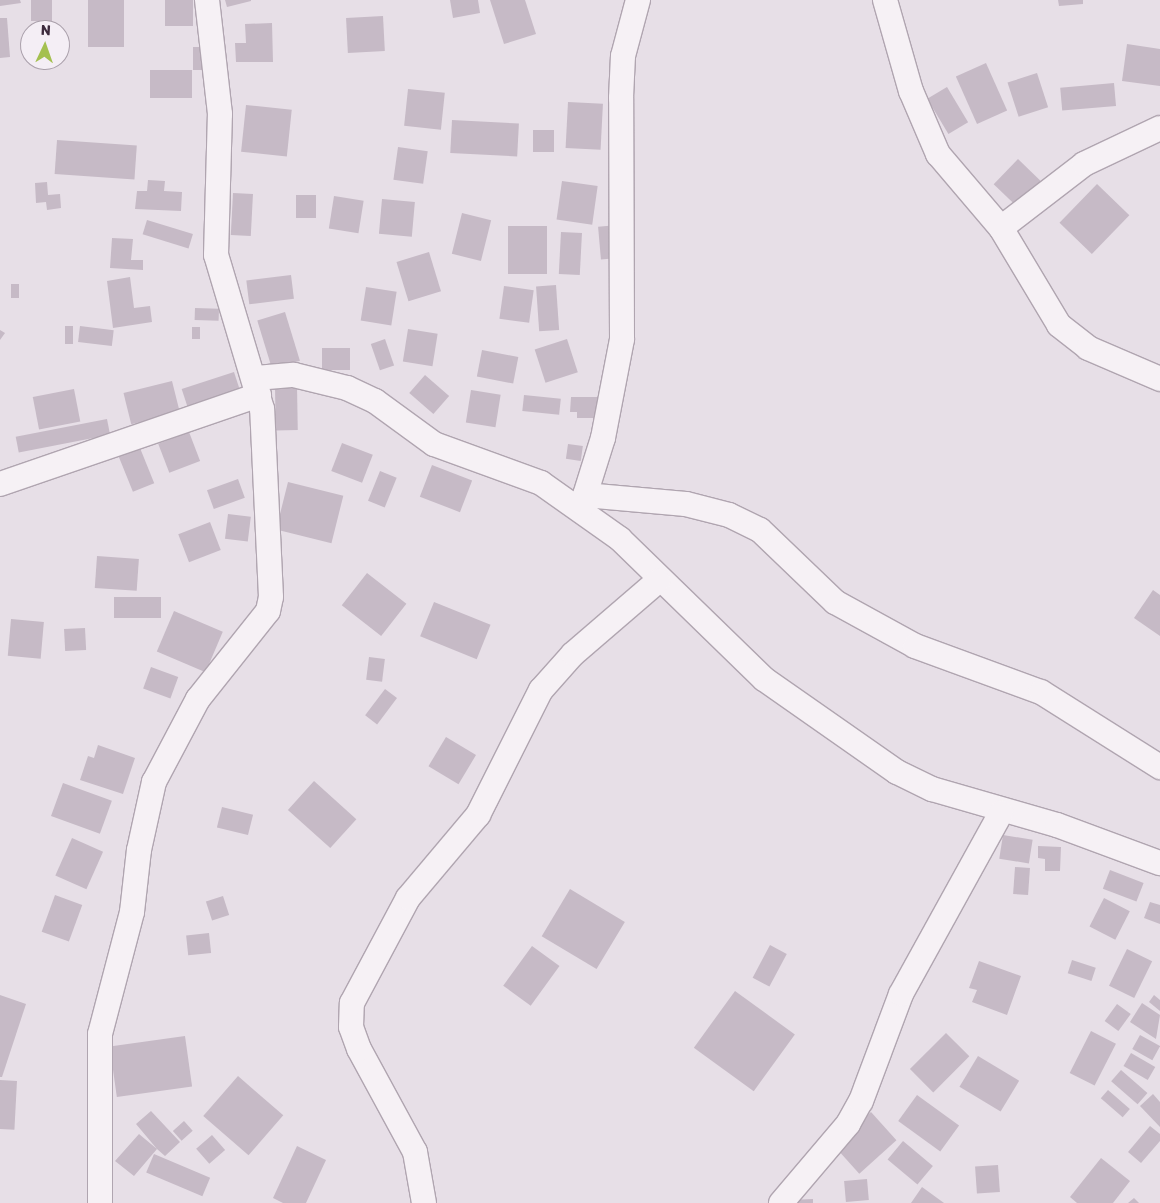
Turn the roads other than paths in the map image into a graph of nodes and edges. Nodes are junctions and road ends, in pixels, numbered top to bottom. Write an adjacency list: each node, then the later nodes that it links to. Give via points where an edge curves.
1 (206, 0): 7 (street, via 220,114 216,255)
2 (638, 0): 9 (street, via 623,56 621,98 622,339 603,438)
3 (885, 0): 5 (street, via 923,126 938,154)
4 (1160, 128): 5 (street, via 1084,164)
5 (1000, 228): 6 (street, via 1059,325 1088,348)
6 (1160, 379)
7 (257, 386): 8 (street); 9 (street, via 294,375 347,388 375,402 434,444 510,468); 14 (street, via 271,597 268,611 198,699 154,782 139,850 132,912 100,1034)
8 (0, 484)
9 (583, 502): 10 (street); 11 (street, via 686,504 729,515 760,530 836,602 915,646 1041,692)
10 (658, 581): 12 (street, via 764,679 871,756 932,789); 15 (street, via 572,654 541,690 478,815 408,898 352,1003 351,1027 358,1049 416,1152)
11 (1160, 767)
12 (1001, 812): 13 (street, via 1056,825); 16 (street, via 901,994 857,1109)
13 (1160, 863)
14 (100, 1203)
15 (424, 1203)
16 (781, 1203)

